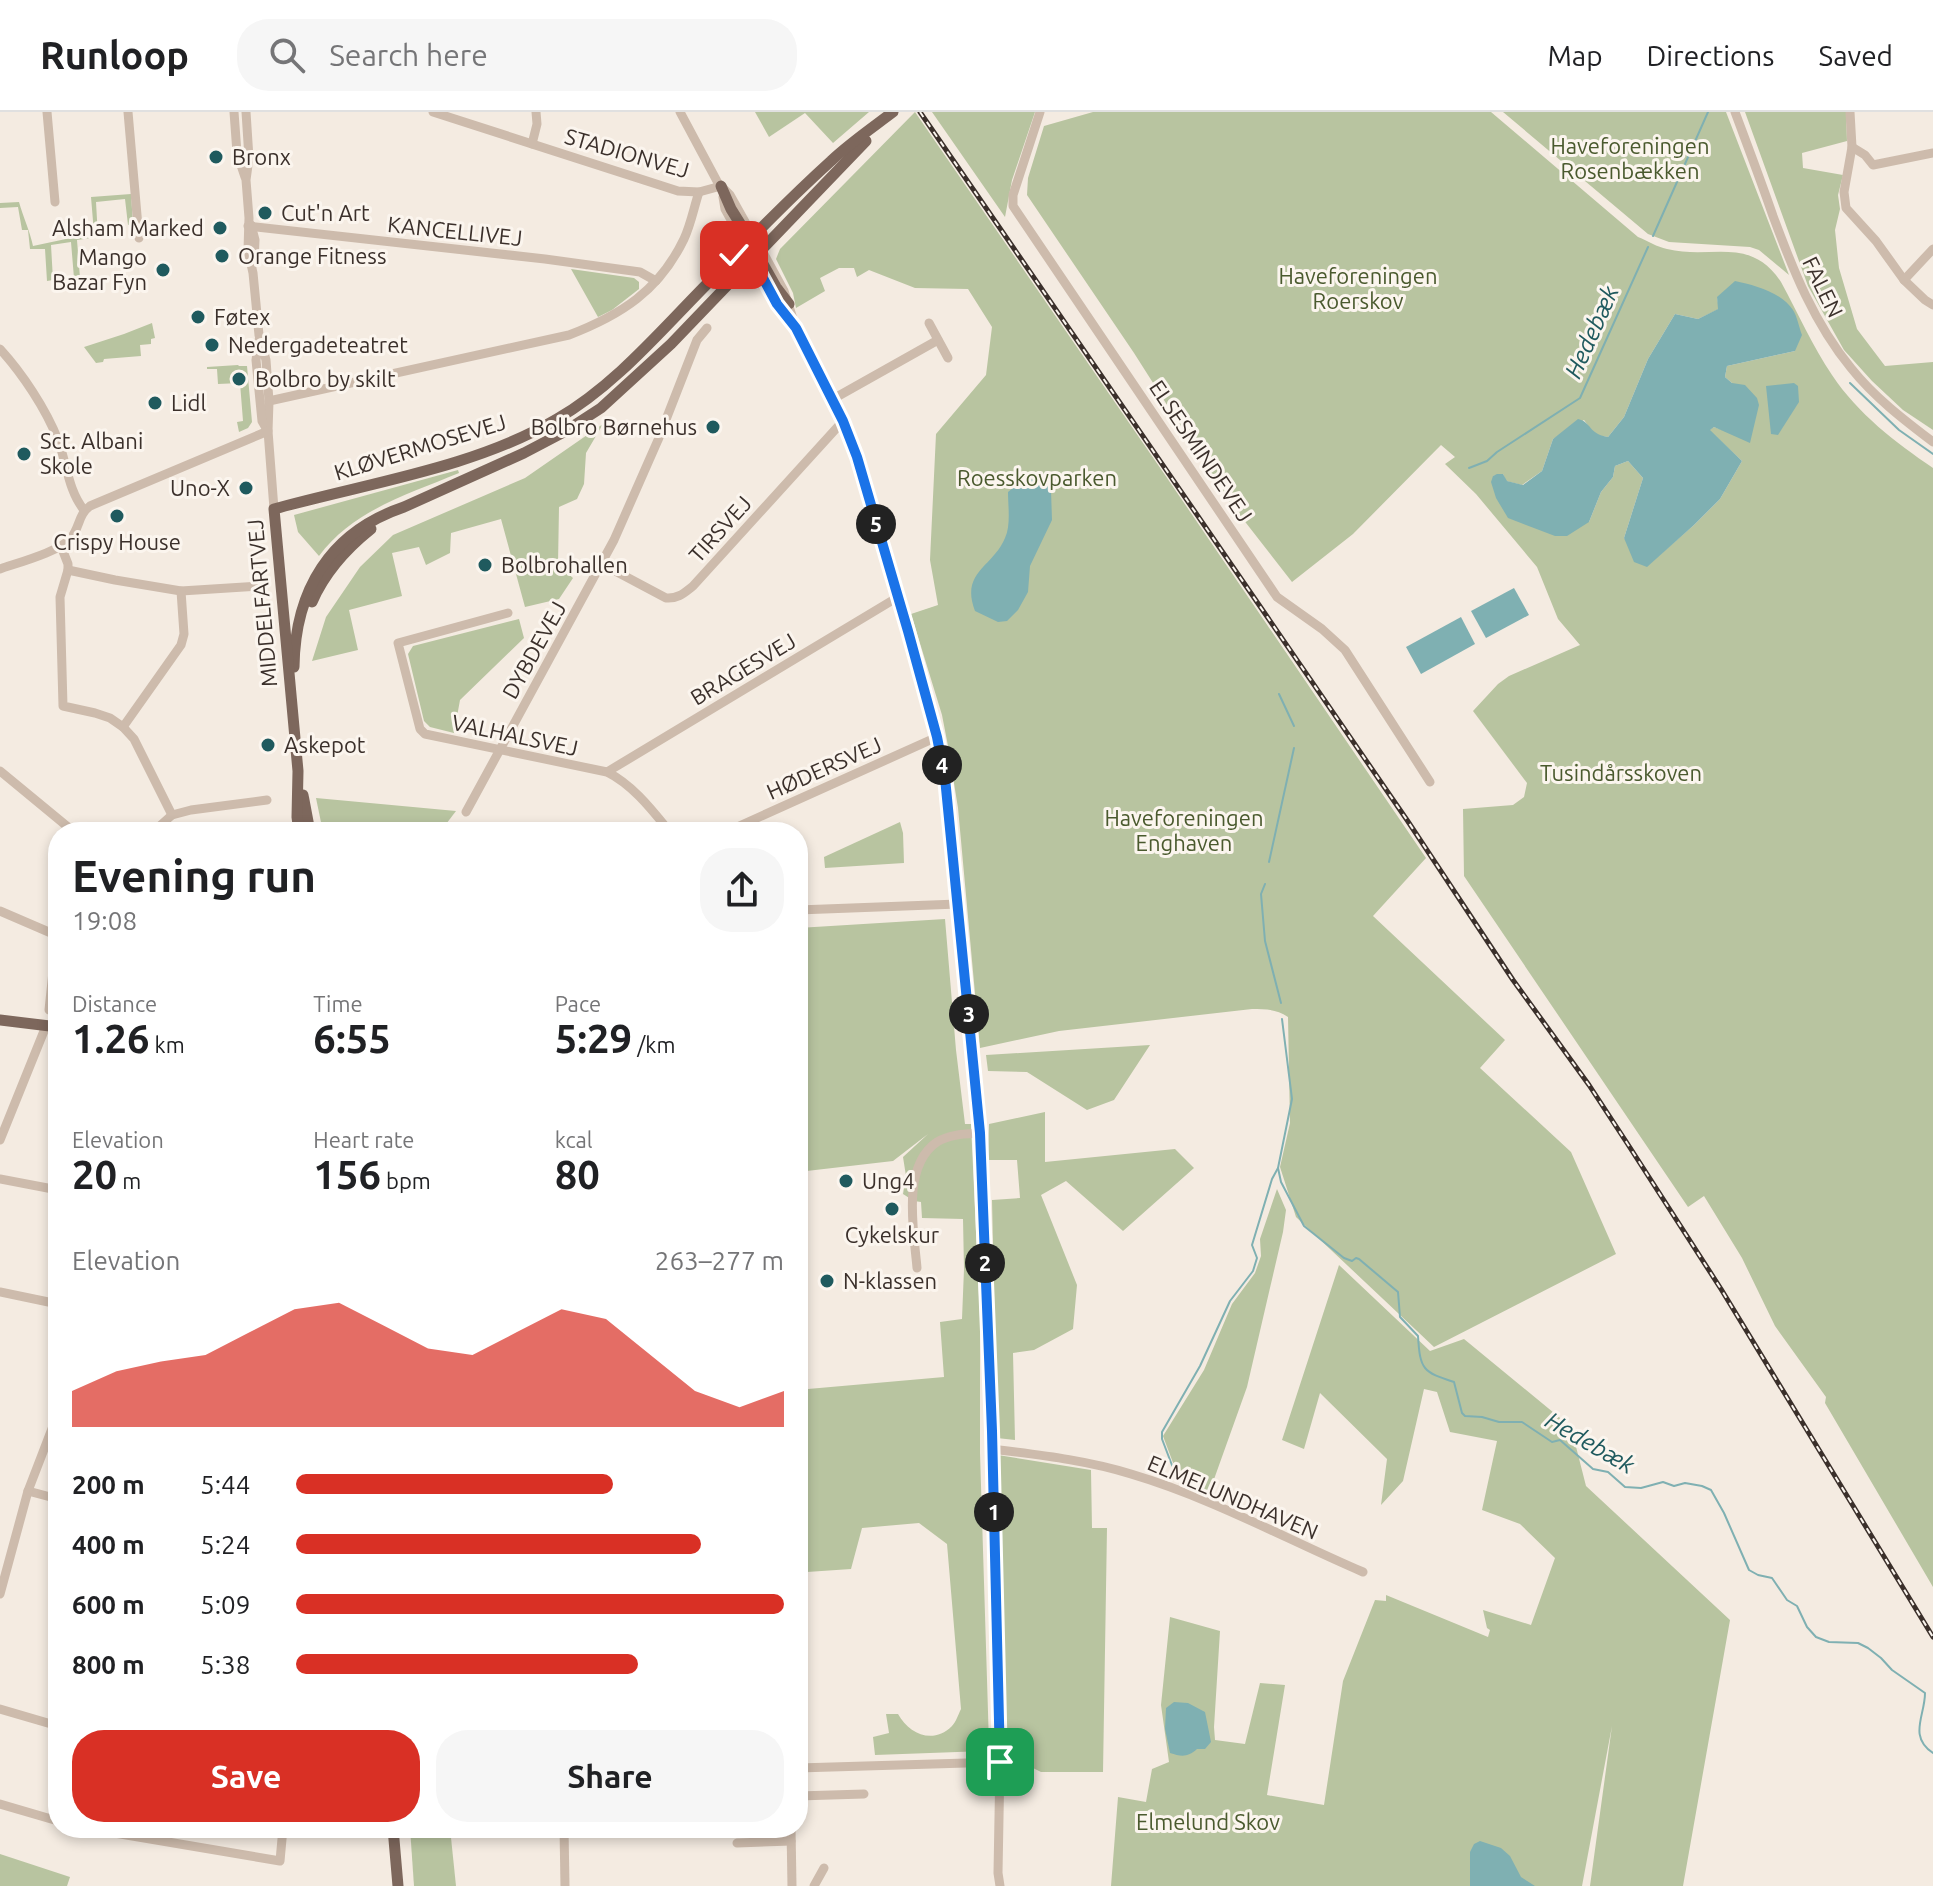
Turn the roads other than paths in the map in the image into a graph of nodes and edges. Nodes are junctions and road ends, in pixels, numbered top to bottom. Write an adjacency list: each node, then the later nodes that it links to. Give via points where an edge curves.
1 (47, 112): 18 (street)
2 (128, 112): 20 (street)
3 (234, 112): 15 (street, MIDDELFARTVEJ, via 237,153)
4 (246, 112): 15 (street, MIDDELFARTVEJ)
5 (433, 112): 12 (street, STADIONVEJ)
6 (536, 112): 12 (street)
7 (680, 112): 16 (street)
8 (1040, 112): 56 (street, ELSESMINDEVEJ, via 1013,206 1277,597 1345,650)
9 (1735, 112): 38 (street, FALEN, via 1785,248 1827,335 1875,395)
10 (1850, 112): 13 (street)
11 (890, 114): 21 (main road, KLØVERMOSEVEJ); 21 (main road, KLØVERMOSEVEJ, via 809,181 796,205)
12 (532, 144): 17 (street, STADIONVEJ, via 678,191)
13 (1852, 147): 14 (street, via 1873,165); 23 (street, via 1846,208)
14 (1933, 153)
15 (246, 180): 19 (street, MIDDELFARTVEJ)
16 (721, 186): 17 (street, STADIONVEJ); 21 (main road)
17 (699, 192): 24 (street, via 685,236)
18 (55, 202)
19 (249, 223): 24 (street, KANCELLIVEJ, via 640,272); 30 (street, MIDDELFARTVEJ, via 256,249)
20 (139, 238)
21 (754, 248): 25 (main road); 29 (street, via 777,304); 39 (main road, KLØVERMOSEVEJ, via 593,395 558,419 452,463); 49 (main road, KLØVERMOSEVEJ, via 693,322 601,408 524,453 368,522 327,558 311,585 296,634)
22 (1933, 249): 23 (street)
23 (1904, 280): 26 (street)
24 (656, 281): 35 (street, via 633,303 569,335)
25 (789, 304): 29 (street)
26 (1933, 305)
27 (929, 323): 31 (street)
28 (707, 328): 42 (street, DYBDEVEJ, via 697,340)
29 (796, 328): 34 (street)
30 (259, 335): 35 (street, MIDDELFARTVEJ); 37 (street, MIDDELFARTVEJ, via 256,360 262,421)
31 (938, 340): 33 (street); 34 (street)
32 (0, 349): 40 (street, via 51,425 74,497)
33 (948, 358)
34 (833, 399): 36 (street)
35 (269, 401): 37 (street, MIDDELFARTVEJ)
36 (843, 421): 42 (street, TIRSVEJ, via 680,597 666,598); 47 (street)
37 (268, 431): 39 (street, MIDDELFARTVEJ); 40 (street)
38 (1933, 442)
39 (274, 509): 49 (main road, MIDDELFARTVEJ)
40 (84, 510): 41 (street, via 75,534)
41 (61, 546): 43 (street); 44 (street)
42 (602, 564): 52 (street, DYBDEVEJ)
43 (0, 569)
44 (68, 570): 46 (street); 50 (street, via 60,597 63,706 110,718)
45 (259, 586): 46 (street)
46 (181, 591): 50 (street, via 181,645)
47 (898, 597): 51 (street); 55 (street, BRAGESVEJ)
48 (508, 613): 52 (street, VALHALSVEJ, via 398,643 420,729)
49 (293, 724): 54 (main road, MIDDELFARTVEJ)
50 (123, 727): 59 (street)
51 (937, 737): 65 (street, HØDERSVEJ); 66 (street)
52 (499, 750): 55 (street, VALHALSVEJ); 58 (street, DYBDEVEJ)
53 (0, 771): 60 (street)
54 (298, 771): 62 (main road, MIDDELFARTVEJ); 63 (main road, MIDDELFARTVEJ)
55 (607, 772): 64 (street, VALHALSVEJ, via 625,783)
56 (1430, 782)
57 (267, 800): 59 (street)
58 (466, 812)
59 (172, 815): 61 (street)
60 (62, 822)
61 (164, 822)
62 (297, 822)
63 (308, 822)
64 (661, 822)
65 (748, 822)
66 (958, 904): 67 (street); 73 (street)
67 (808, 910)
68 (0, 911): 69 (street)
69 (48, 932)
70 (0, 1020): 71 (main road)
71 (48, 1026)
72 (48, 1035): 74 (street)
73 (980, 1133): 77 (street, via 938,1141 920,1164 912,1198); 81 (street)
74 (0, 1140)
75 (0, 1179): 76 (street)
76 (48, 1188)
77 (917, 1268)
78 (0, 1292): 79 (street)
79 (48, 1302)
80 (48, 1439): 82 (street)
81 (992, 1449): 84 (street, ELMELUNDHAVEN, via 1131,1474 1222,1507); 88 (street)
82 (28, 1491): 83 (street); 85 (street)
83 (48, 1496)
84 (1363, 1572)
85 (0, 1594)
86 (0, 1709): 87 (street)
87 (48, 1723)
88 (1000, 1762): 89 (street); 105 (street)
89 (808, 1768)
90 (864, 1794): 91 (street)
91 (808, 1796)
92 (0, 1804): 93 (street)
93 (48, 1818)
94 (145, 1838): 95 (street, via 280,1861)
95 (282, 1838)
96 (394, 1838): 101 (main road)
97 (564, 1838): 102 (street)
98 (791, 1841): 99 (street); 103 (street)
99 (737, 1843)
100 (824, 1868): 104 (street)
101 (398, 1886)
102 (565, 1886)
103 (792, 1886)
104 (814, 1886)
105 (1000, 1886)

